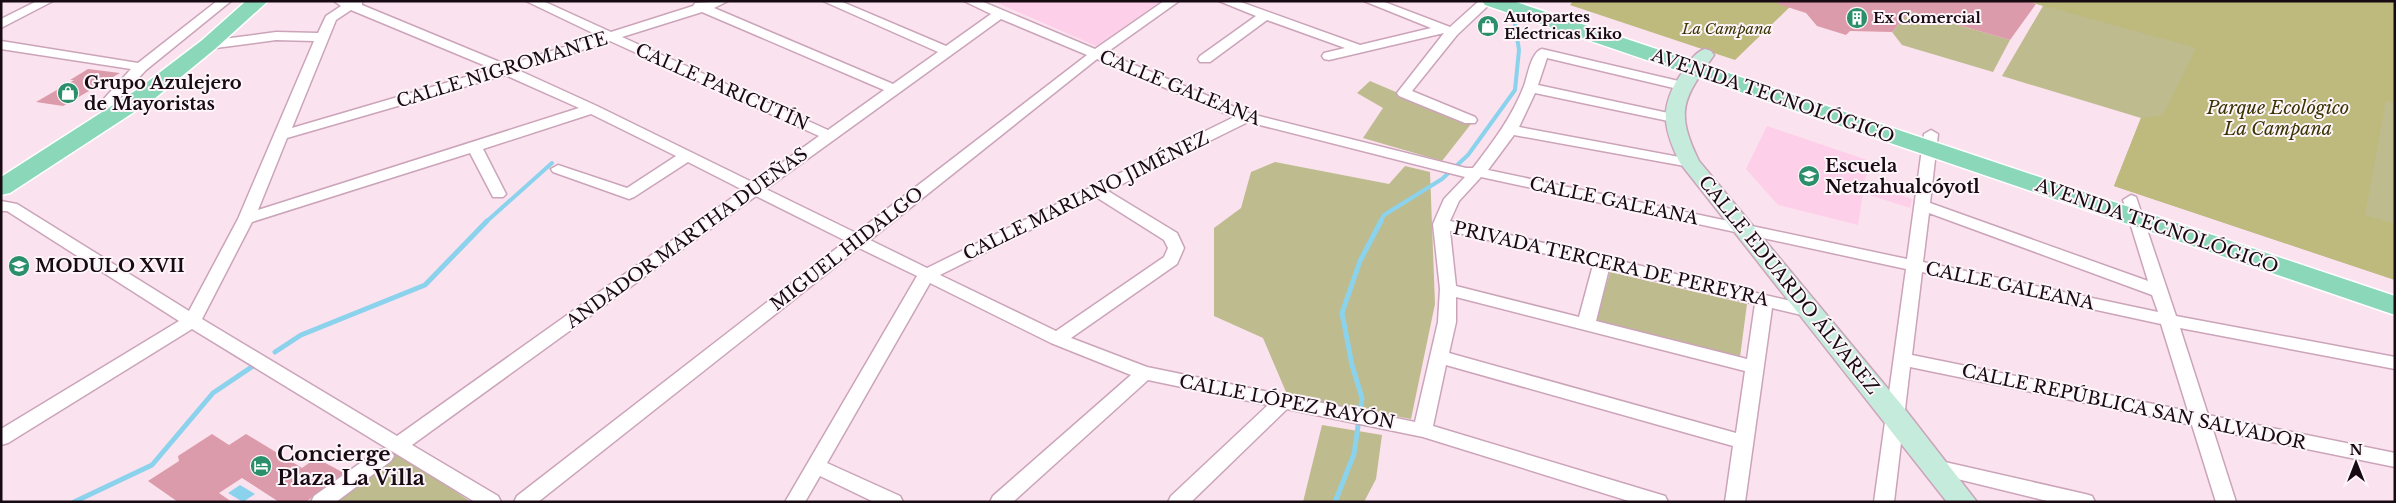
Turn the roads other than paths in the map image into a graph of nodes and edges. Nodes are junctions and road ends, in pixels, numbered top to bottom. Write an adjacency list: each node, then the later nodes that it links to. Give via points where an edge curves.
1 (47, 1): 20 (street)
2 (225, 1): 31 (street)
3 (241, 1): 36 (main road, via 177,55)
4 (258, 1): 25 (main road)
5 (532, 1): 23 (street, CALLE PARICUTÍN)
6 (687, 1): 16 (street)
7 (722, 1): 16 (street, CALLE NIGROMANTE)
8 (829, 1): 27 (street)
9 (970, 1): 18 (street, CALLE GALEANA)
10 (1173, 1): 28 (street, MIGUEL HIDALGO)
11 (1225, 1): 19 (street)
12 (1370, 1): 21 (street)
13 (1487, 1): 21 (street)
14 (1493, 2): 17 (main road, AVENIDA TECNOLÓGICO)
15 (350, 3): 22 (street, via 330,19); 32 (street, CALLE LÓPEZ RAYÓN)
16 (703, 8): 23 (street, CALLE NIGROMANTE); 35 (street)
17 (1538, 8): 33 (main road, AVENIDA TECNOLÓGICO)
18 (999, 14): 27 (street, ANDADOR MARTHA DUEÑAS); 28 (street, CALLE GALEANA)
19 (1266, 16): 26 (street); 30 (street)
20 (1, 24)
21 (1448, 30): 26 (street); 40 (street, via 1404,93)
22 (322, 37): 25 (street, via 276,36); 42 (street)
23 (612, 38): 32 (street, CALLE NIGROMANTE); 43 (street, CALLE PARICUTÍN)
24 (1, 45): 31 (street)
25 (208, 45): 51 (main road, via 146,94)
26 (1359, 49): 29 (street)
27 (948, 51): 35 (street, ANDADOR MARTHA DUEÑAS)
28 (1096, 54): 38 (street, CALLE GALEANA); 61 (street, MIGUEL HIDALGO)
29 (1329, 56)
30 (1205, 59)
31 (141, 67): 36 (street)
32 (506, 70): 37 (street, CALLE LÓPEZ RAYÓN); 42 (street, CALLE NIGROMANTE)
33 (1693, 70): 34 (street, via 1542,53); 39 (street, CALLE EDUARDO ÁLVAREZ); 44 (main road, AVENIDA TECNOLÓGICO)
34 (1530, 88): 39 (street); 41 (street)
35 (894, 89): 43 (street, ANDADOR MARTHA DUEÑAS)
36 (108, 102): 48 (main road)
37 (592, 109): 45 (street); 46 (street, CALLE LÓPEZ RAYÓN)
38 (1246, 118): 50 (street, CALLE GALEANA); 53 (street, CALLE MARIANO JIMÉNEZ)
39 (1673, 118): 47 (street, CALLE EDUARDO ÁLVAREZ, via 1678,140)
40 (1470, 120)
41 (1510, 130): 47 (street); 50 (street)
42 (282, 135): 58 (street)
43 (830, 136): 52 (street, ANDADOR MARTHA DUEÑAS)
44 (1930, 141): 55 (street); 57 (main road, AVENIDA TECNOLÓGICO)
45 (475, 148): 54 (street); 58 (street)
46 (687, 156): 49 (street, via 629,194); 52 (street, CALLE LÓPEZ RAYÓN)
47 (1690, 163): 60 (street, CALLE EDUARDO ÁLVAREZ)
48 (1, 169)
49 (558, 169)
50 (1472, 172): 59 (street, via 1452,199); 60 (street, CALLE GALEANA)
51 (1, 188)
52 (755, 190): 61 (street, CALLE LÓPEZ RAYÓN); 86 (street, ANDADOR MARTHA DUEÑAS)
53 (1097, 191): 64 (street, CALLE MARIANO JIMÉNEZ); 74 (street, via 1171,237 1176,248 1171,260)
54 (498, 194)
55 (1921, 205): 63 (street); 67 (street)
56 (1, 206): 72 (street, via 10,207)
57 (2134, 210): 65 (main road, AVENIDA TECNOLÓGICO); 67 (street); 69 (main road, AVENIDA TECNOLÓGICO)
58 (246, 219): 72 (street)
59 (1441, 224): 62 (street, PRIVADA TERCERA DE PEREYRA); 66 (street)
60 (1744, 229): 63 (street, CALLE GALEANA); 70 (street, CALLE EDUARDO ÁLVAREZ)
61 (857, 242): 64 (street, CALLE LÓPEZ RAYÓN); 92 (street, MIGUEL HIDALGO)
62 (1602, 262): 68 (street, PRIVADA TERCERA DE PEREYRA); 73 (street)
63 (1914, 265): 71 (street, CALLE GALEANA); 76 (street)
64 (926, 276): 74 (street, CALLE LÓPEZ RAYÓN); 88 (street)
65 (2395, 288)
66 (1448, 289): 73 (street); 75 (street, via 1447,322)
67 (2160, 291): 71 (street)
68 (1764, 301): 70 (street, PRIVADA TERCERA DE PEREYRA); 78 (street)
69 (2395, 306)
70 (1810, 311): 81 (street, CALLE EDUARDO ÁLVAREZ)
71 (2169, 320): 77 (street, CALLE GALEANA); 82 (street)
72 (192, 321): 84 (street); 86 (street)
73 (1586, 324): 78 (street)
74 (1057, 339): 79 (street, CALLE LÓPEZ RAYÓN)
75 (1440, 357): 83 (street); 85 (street)
76 (1902, 359): 81 (street); 82 (street, CALLE REPÚBLICA SAN SALVADOR)
77 (2395, 363)
78 (1755, 367): 85 (street)
79 (1144, 373): 80 (street, CALLE LÓPEZ RAYÓN); 95 (street)
80 (1283, 402): 83 (street, CALLE LÓPEZ RAYÓN); 96 (street)
81 (1895, 415): 89 (street, CALLE EDUARDO ÁLVAREZ); 99 (street)
82 (2200, 420): 87 (street, CALLE REPÚBLICA SAN SALVADOR); 102 (street)
83 (1423, 430): 97 (street, CALLE LÓPEZ RAYÓN)
84 (1, 438)
85 (1744, 442): 98 (street)
86 (391, 451): 90 (street, ANDADOR MARTHA DUEÑAS); 91 (street)
87 (2395, 460)
88 (816, 466): 93 (street); 94 (street)
89 (1936, 467): 100 (street, CALLE EDUARDO ÁLVAREZ); 101 (street)
90 (320, 502)
91 (491, 502)
92 (524, 502)
93 (795, 502)
94 (893, 502)
95 (1000, 502)
96 (1178, 502)
97 (1658, 502)
98 (1735, 502)
99 (1884, 502)
100 (1963, 502)
101 (2085, 502)
102 (2226, 502)

